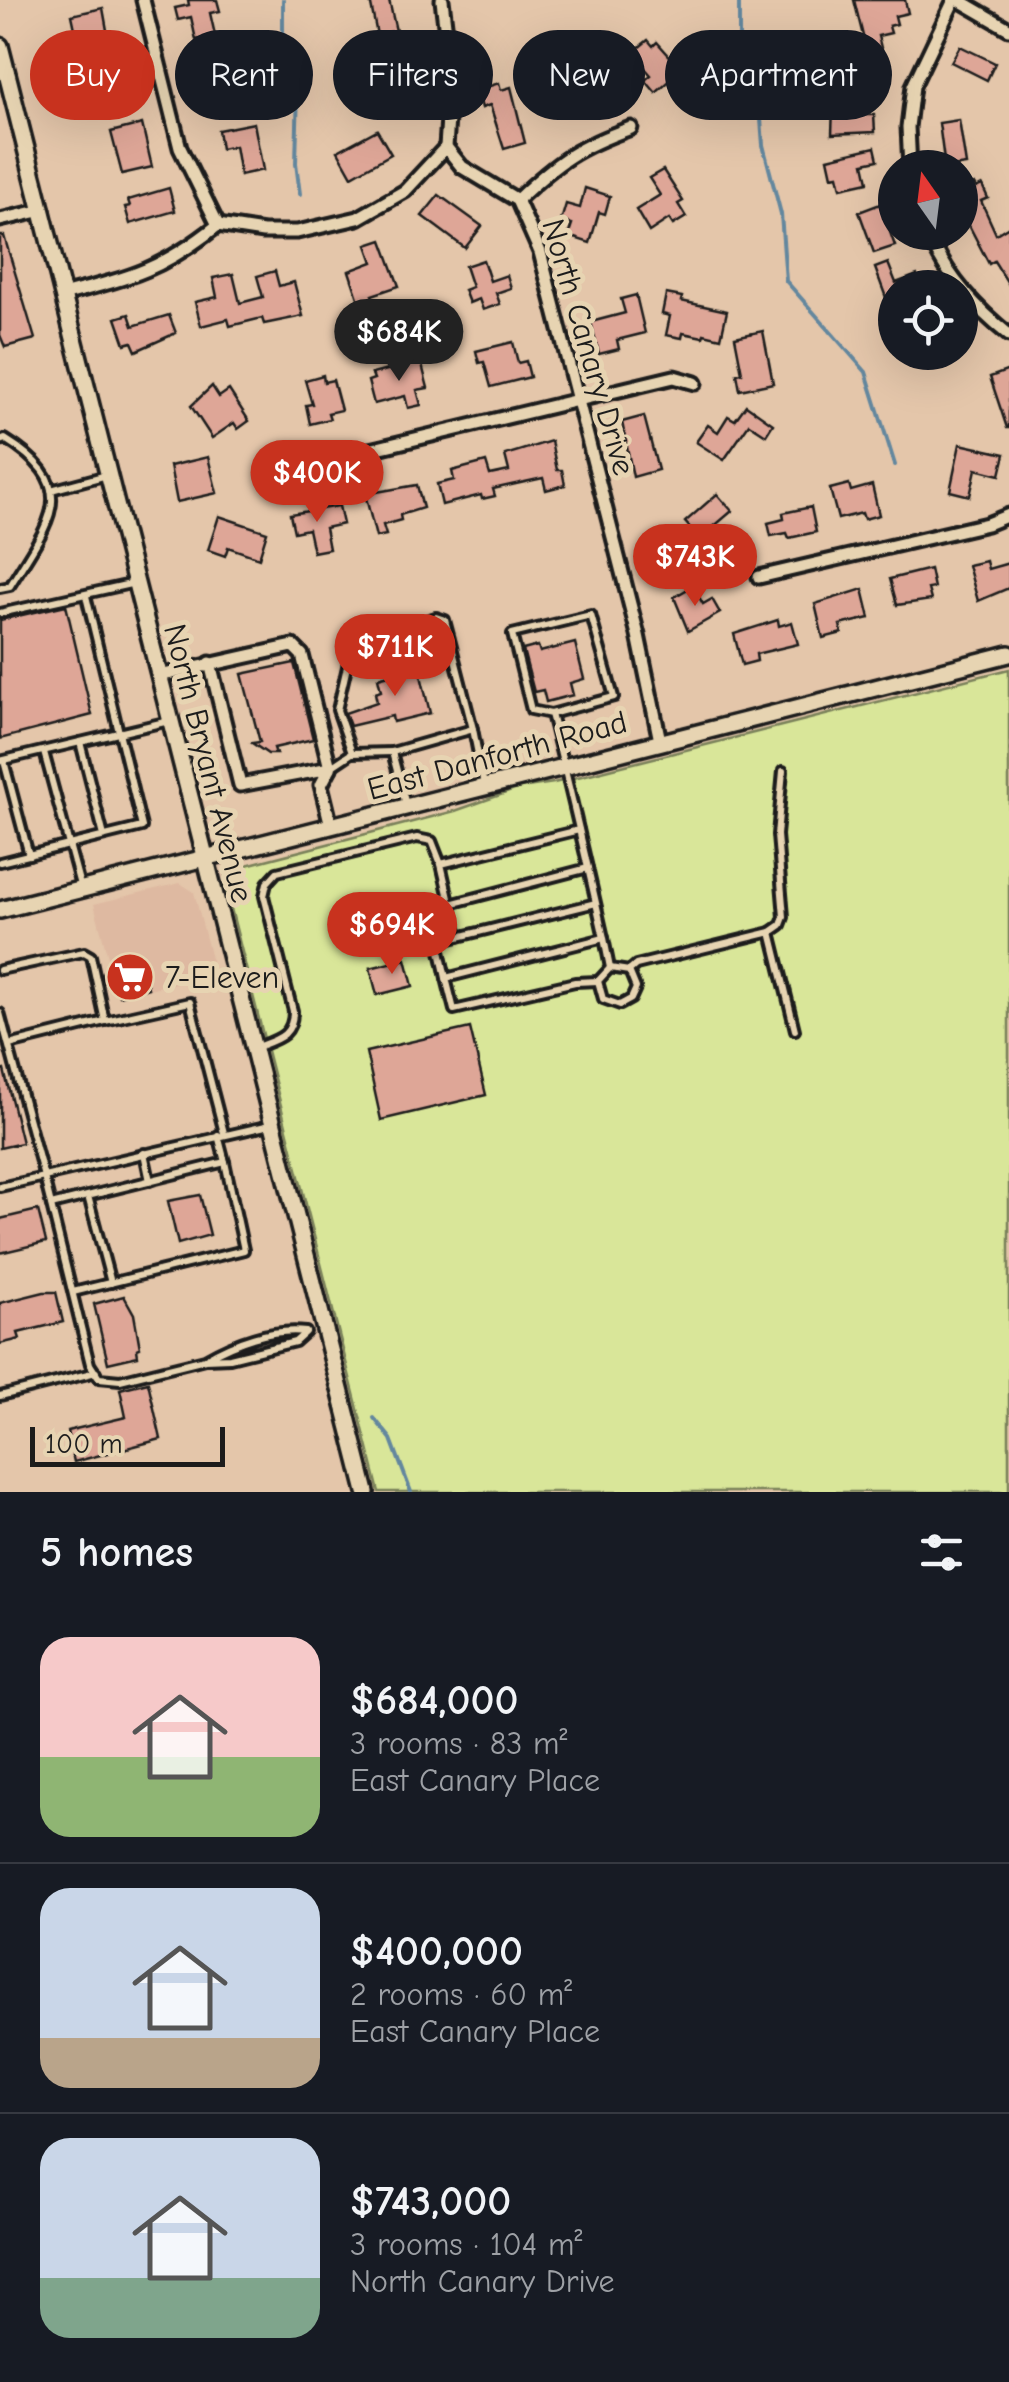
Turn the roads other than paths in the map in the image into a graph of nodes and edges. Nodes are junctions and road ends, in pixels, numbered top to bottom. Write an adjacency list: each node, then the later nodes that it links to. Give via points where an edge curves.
1 (143, 0): 12 (street, via 180,148)
2 (442, 0): 7 (street, via 451,74)
3 (956, 0): 4 (street); 8 (street, via 913,86)
4 (1009, 29)
5 (0, 46): 10 (street, North Bryant Avenue)
6 (631, 128): 9 (street, via 584,144)
7 (446, 146): 9 (street, North Canary Drive, via 462,168); 12 (street, via 406,191 358,218 298,232)
8 (909, 150)
9 (517, 200): 17 (street, North Canary Drive, via 540,252)
10 (43, 210): 11 (street); 14 (street, North Bryant Avenue)
11 (0, 220)
12 (218, 225): 14 (street, via 179,256)
13 (938, 250): 15 (street, via 976,307)
14 (66, 294): 19 (street, North Bryant Avenue)
15 (1009, 336)
16 (694, 383): 17 (street, via 674,377)
17 (578, 400): 20 (street); 35 (street, North Canary Drive)
18 (0, 441): 21 (lane, via 35,458)
19 (108, 474): 21 (lane); 24 (street, North Bryant Avenue)
20 (265, 475)
21 (51, 490): 25 (lane, via 50,520 10,586)
22 (1009, 515): 23 (street)
23 (758, 577)
24 (136, 583): 26 (lane); 30 (street, North Bryant Avenue)
25 (0, 588)
26 (86, 596): 27 (lane); 34 (lane)
27 (0, 613)
28 (1009, 654): 35 (street, East Danforth Road)
29 (210, 663): 30 (street); 42 (street, via 294,646 302,655); 42 (street, via 240,785)
30 (158, 676): 32 (street, North Bryant Avenue)
31 (551, 714): 31 (lane, via 614,697 591,616 512,634 531,710); 41 (lane)
32 (169, 721): 34 (lane); 51 (street, North Bryant Avenue)
33 (472, 729): 38 (lane); 39 (lane, via 445,620 436,618 352,645 336,710); 44 (lane)
34 (121, 732): 36 (lane); 48 (lane, via 142,826)
35 (660, 741): 41 (street, East Danforth Road)
36 (80, 742): 37 (lane); 48 (lane)
37 (44, 751): 40 (lane); 49 (lane)
38 (392, 752): 39 (lane); 45 (lane)
39 (352, 753): 42 (lane)
40 (2, 761): 50 (lane)
41 (563, 766): 44 (street, East Danforth Road); 47 (lane)
42 (330, 768): 46 (street, via 321,785)
43 (782, 771): 59 (lane, via 777,835 784,917)
44 (484, 785): 45 (street, East Danforth Road)
45 (406, 806): 46 (street, East Danforth Road)
46 (331, 826): 51 (street, East Danforth Road)
47 (579, 830): 53 (lane); 54 (lane)
48 (104, 836): 49 (lane)
49 (69, 845): 50 (lane); 55 (lane)
50 (29, 855): 52 (lane)
51 (204, 859): 55 (street, East Danforth Road); 71 (street, North Bryant Avenue)
52 (0, 862)
53 (441, 864): 57 (lane); 71 (lane, via 432,841 417,838 277,872 264,896 293,1025 285,1036)
54 (588, 868): 56 (lane); 57 (lane)
55 (81, 890): 58 (street, East Danforth Road)
56 (596, 903): 60 (lane); 61 (lane)
57 (450, 904): 60 (lane)
58 (0, 910)
59 (771, 932): 64 (lane); 69 (lane)
60 (458, 937): 65 (lane, via 438,942)
61 (604, 938): 62 (lane); 65 (lane)
62 (610, 968): 64 (lane); 66 (lane)
63 (0, 970): 68 (lane, via 84,952 91,956)
64 (629, 970): 66 (lane, via 636,988 626,1003 608,1002)
65 (446, 978): 66 (lane, via 454,1010)
66 (598, 981)
67 (0, 1013): 70 (lane)
68 (105, 1020): 70 (lane); 73 (lane, via 190,1002)
69 (795, 1030)
70 (9, 1045): 76 (lane)
71 (252, 1049): 72 (street, North Bryant Avenue)
72 (270, 1125): 73 (lane); 83 (street, North Bryant Avenue)
73 (221, 1134): 74 (lane); 75 (lane)
74 (144, 1153): 76 (lane); 77 (lane)
75 (225, 1162): 77 (lane); 81 (lane, via 244,1250)
76 (44, 1177): 78 (lane); 80 (lane)
77 (150, 1181): 79 (lane)
78 (0, 1187)
79 (88, 1196): 80 (lane); 81 (lane)
80 (51, 1205): 82 (lane)
81 (111, 1282): 82 (lane)
82 (72, 1292): 86 (lane)
83 (324, 1328): 84 (lane); 88 (street, North Bryant Avenue)
84 (306, 1332): 85 (lane, via 295,1342); 85 (lane, via 228,1346)
85 (205, 1360): 86 (lane, via 107,1381)
86 (96, 1372): 87 (lane)
87 (0, 1396)
88 (366, 1492)

